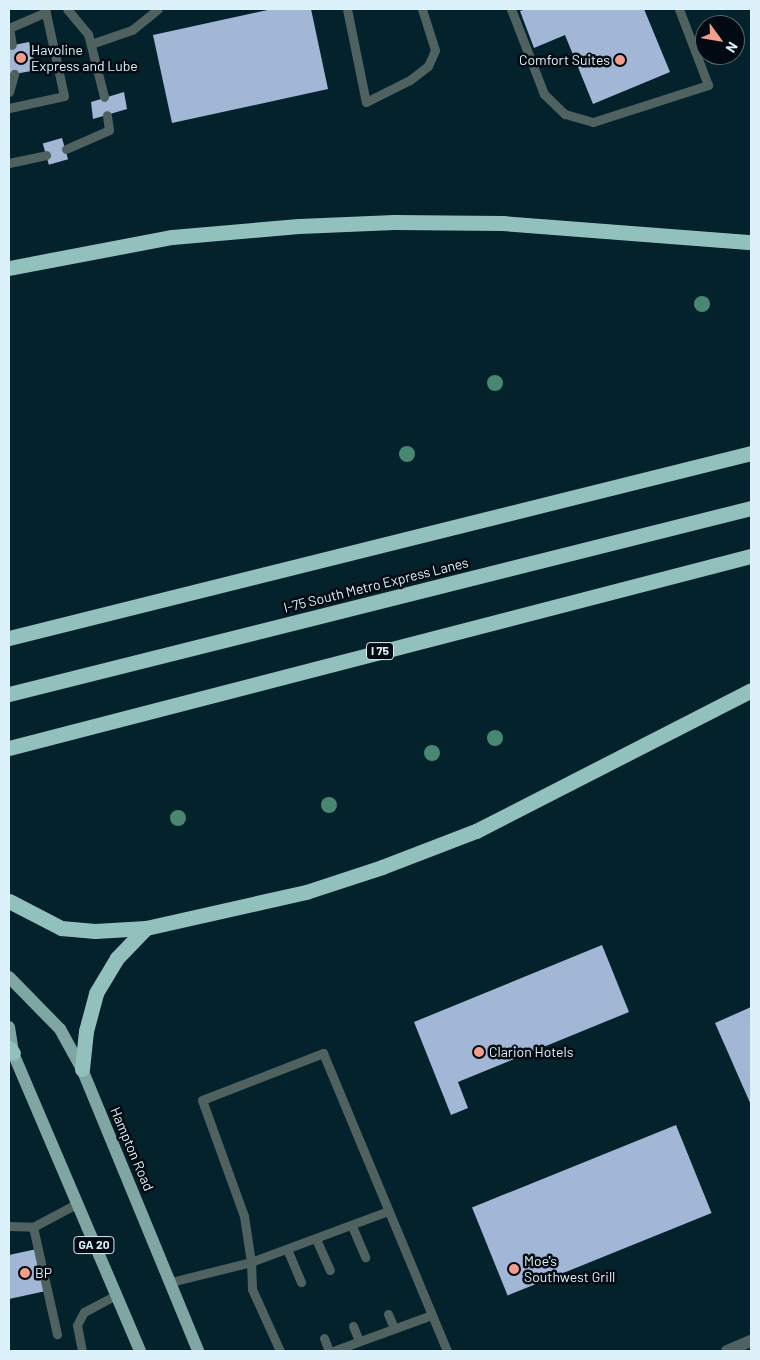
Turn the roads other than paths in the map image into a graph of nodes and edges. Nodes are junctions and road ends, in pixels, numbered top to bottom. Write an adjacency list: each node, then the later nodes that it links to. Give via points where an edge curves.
1 (67, 9): 9 (lane, via 88,34)
2 (158, 9): 9 (lane, via 132,30)
3 (347, 9): 4 (lane, via 366,102 410,80 428,66 435,50)
4 (422, 9)
5 (512, 9): 6 (lane, via 544,94 566,114 593,122 708,85)
6 (679, 9)
7 (46, 10): 8 (lane); 14 (lane, via 64,96)
8 (9, 28): 10 (lane)
9 (90, 44): 13 (lane)
10 (12, 45)
11 (14, 74): 12 (lane)
12 (9, 92)
13 (104, 97)
14 (9, 108)
15 (107, 115): 16 (lane, via 109,130)
16 (66, 149)
17 (46, 155): 18 (lane)
18 (9, 163)
19 (751, 242): 20 (highway, via 502,223 385,222 172,237)
20 (9, 268)
21 (751, 453): 24 (highway)
22 (751, 508): 26 (highway, I-75 South Metro Express Lanes)
23 (751, 556): 27 (highway, I 75)
24 (9, 638)
25 (751, 690): 29 (highway, via 476,831 429,850 306,892)
26 (9, 694)
27 (9, 748)
28 (9, 901): 29 (highway, via 61,928 96,931)
29 (146, 928): 33 (highway, via 117,958 96,993 86,1031)
30 (9, 977): 33 (main road, Hampton Road, via 60,1030)
31 (9, 1027): 32 (main road, GA 20)
32 (11, 1051): 34 (main road, GA 20)
33 (82, 1068): 44 (main road, Hampton Road)
34 (76, 1204): 38 (lane); 46 (main road, GA 20)
35 (388, 1211): 37 (lane); 42 (lane, via 322,1053 202,1100 244,1216); 48 (lane)
36 (9, 1226): 38 (lane)
37 (352, 1226): 39 (lane); 41 (lane)
38 (33, 1227): 51 (lane)
39 (316, 1239): 40 (lane); 43 (lane)
40 (288, 1249): 42 (lane); 45 (lane)
41 (365, 1257)
42 (251, 1262): 44 (lane); 58 (lane, via 252,1289)
43 (330, 1270)
44 (170, 1282): 57 (main road, Hampton Road)
45 (301, 1282)
46 (116, 1295): 55 (lane, via 84,1312 77,1325); 56 (main road, GA 20)
47 (388, 1314): 50 (lane)
48 (432, 1315): 50 (lane); 60 (lane)
49 (353, 1326): 53 (lane)
50 (394, 1328): 53 (lane)
51 (57, 1334)
52 (324, 1338): 59 (lane)
53 (359, 1341): 59 (lane)
54 (751, 1341): 61 (street)
55 (82, 1351)
56 (140, 1351)
57 (198, 1351)
58 (280, 1351)
59 (331, 1351)
60 (447, 1351)
61 (727, 1351)

